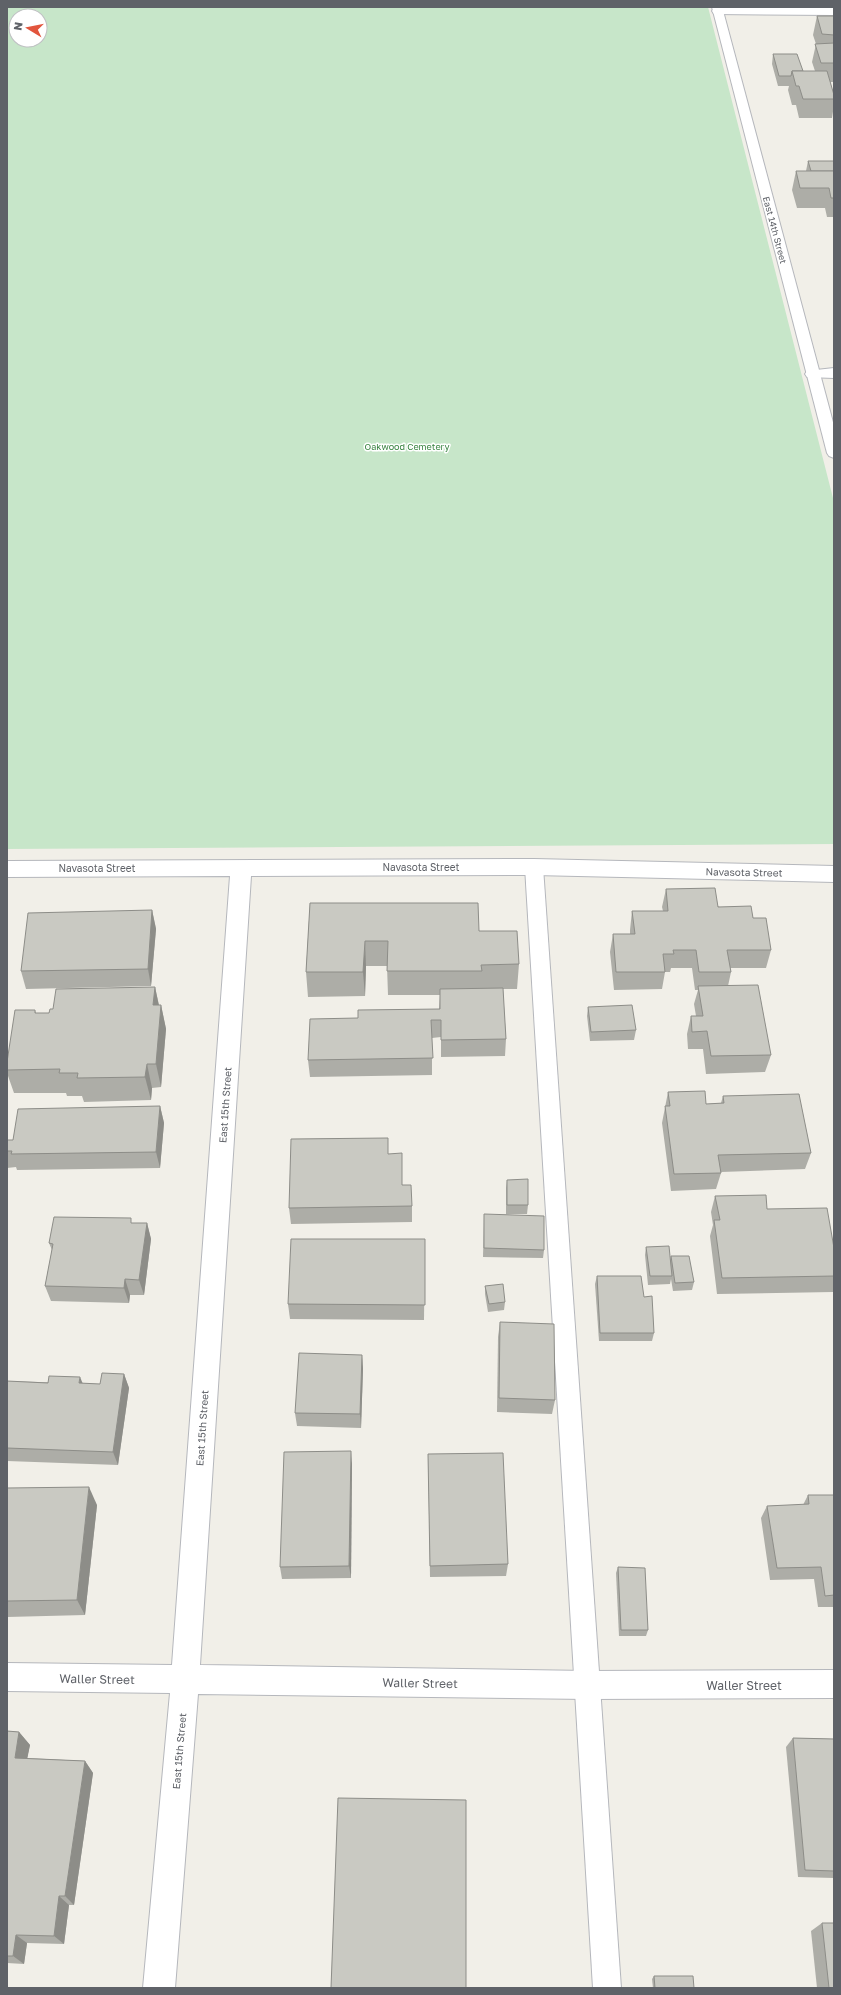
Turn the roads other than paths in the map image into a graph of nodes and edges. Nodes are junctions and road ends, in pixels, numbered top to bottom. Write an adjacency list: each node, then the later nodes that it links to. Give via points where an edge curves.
1 (718, 9): 2 (street); 4 (lane, East 14th Street)
2 (834, 11)
3 (834, 373): 4 (street)
4 (813, 374): 5 (lane, East 14th Street)
5 (834, 453)
6 (534, 867): 7 (street, Navasota Street); 9 (street, Navasota Street); 13 (lane)
7 (241, 868): 8 (street, Navasota Street); 11 (street, East 15th Street)
8 (7, 869)
9 (834, 874)
10 (7, 1677): 11 (street, Waller Street)
11 (185, 1680): 13 (street, Waller Street); 14 (street, East 15th Street)
12 (834, 1684): 13 (street, Waller Street)
13 (588, 1685): 15 (lane)
14 (159, 1988)
15 (607, 1988)

